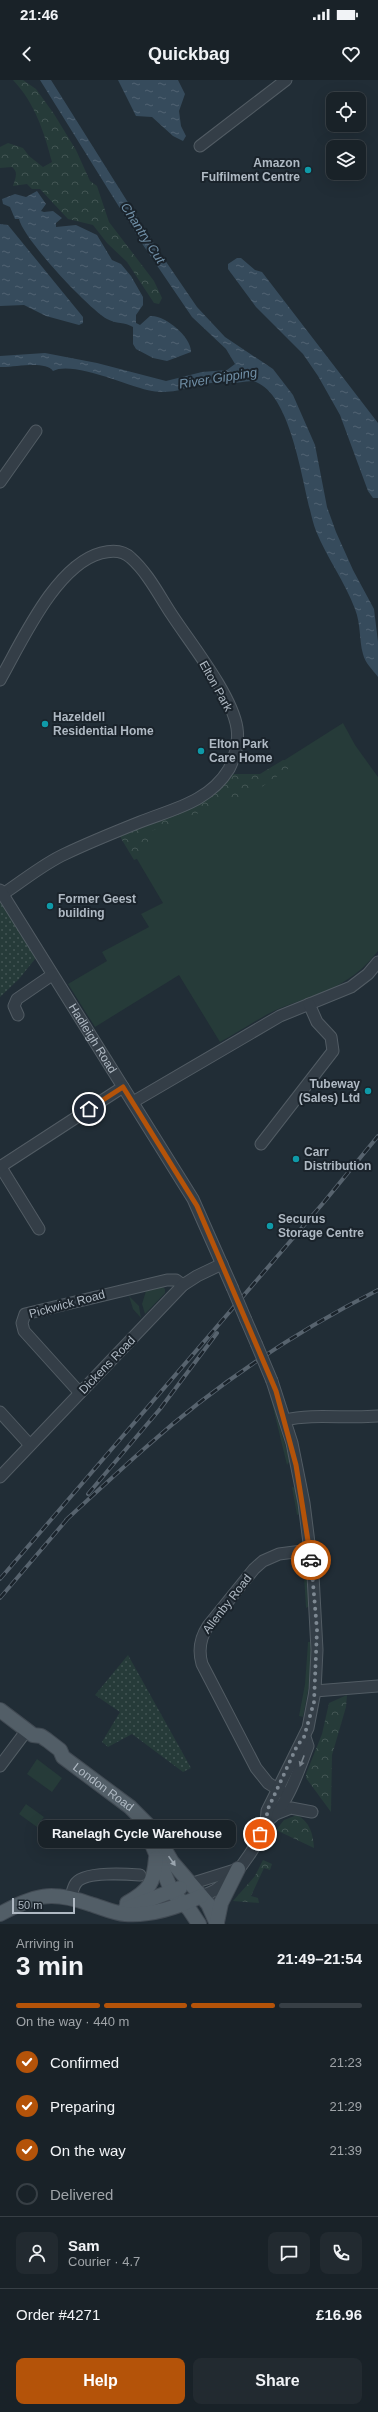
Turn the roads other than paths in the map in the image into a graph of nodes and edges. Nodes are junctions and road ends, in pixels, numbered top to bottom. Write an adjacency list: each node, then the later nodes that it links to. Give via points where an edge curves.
1 (286, 80): 2 (street)
2 (200, 146)
3 (36, 431): 4 (street)
4 (0, 482)
5 (0, 680): 6 (street, Elton Park, via 61,580 84,561 100,553 119,552 131,557 209,670 237,728 237,749 229,769 217,784 198,800 62,855)
6 (2, 892): 8 (street, Hadleigh Road)
7 (378, 962): 9 (street, via 368,974 350,987)
8 (52, 974): 10 (street, via 17,999 14,1006); 11 (street, Hadleigh Road)
9 (309, 1004): 12 (street, via 266,1023); 13 (street, via 317,1022 331,1037 334,1051)
10 (18, 1015)
11 (123, 1087): 12 (street, Hadleigh Road); 14 (street)
12 (133, 1102): 16 (street, Hadleigh Road, via 193,1199)
13 (261, 1144)
14 (0, 1166): 15 (street)
15 (39, 1229)
16 (222, 1264): 17 (street, Dickens Road); 21 (street, Hadleigh Road, bridge, via 272,1381)
17 (183, 1285): 18 (street, Dickens Road); 18 (street, Pickwick Road, via 168,1280 25,1314 22,1323 24,1331)
18 (80, 1393): 22 (street, Dickens Road)
19 (0, 1412): 22 (street)
20 (378, 1416): 21 (street, via 304,1416)
21 (285, 1420): 24 (street, Hadleigh Road, via 304,1503)
22 (30, 1445): 23 (street, Dickens Road)
23 (0, 1477)
24 (310, 1550): 26 (street, Hadleigh Road, via 317,1630); 30 (street, Allenby Road, via 279,1554 259,1564 208,1626 200,1641 200,1658 204,1669 256,1768 266,1778 271,1777)
25 (378, 1686): 26 (street)
26 (315, 1691): 30 (street, Hadleigh Road, via 304,1737 308,1746)
27 (0, 1710): 28 (main road, London Road)
28 (30, 1732): 29 (street); 33 (main road, London Road, via 41,1747 54,1757 63,1757 119,1798)
29 (0, 1766)
30 (284, 1788): 32 (street, Hadleigh Road)
31 (312, 1812): 32 (street, via 291,1808)
32 (272, 1817): 35 (street, Hadleigh Road)
33 (142, 1819): 34 (main road, London Road); 37 (main road, London Road, one-way to 37, via 154,1831 172,1862)
34 (156, 1857): 38 (main road, London Road); 42 (main road, via 154,1879 148,1888)
35 (238, 1869): 37 (street); 39 (street, Hadleigh Road, via 218,1889); 44 (main road, via 221,1903)
36 (140, 1875): 40 (street, via 107,1875 81,1879 77,1882)
37 (190, 1884): 38 (main road); 39 (main road, London Road)
38 (172, 1892): 41 (main road, London Road); 42 (main road, via 135,1906)
39 (201, 1896): 41 (main road, Hadleigh Road); 44 (main road, London Road, via 211,1908)
40 (71, 1897): 42 (main road, Hadleigh Road); 43 (main road, Hadleigh Road, via 59,1895 36,1898)
41 (184, 1904): 42 (main road, Hadleigh Road, via 142,1914 123,1914); 45 (main road, London Road)
42 (115, 1910)
43 (0, 1914)
44 (217, 1923)
45 (199, 1924)

